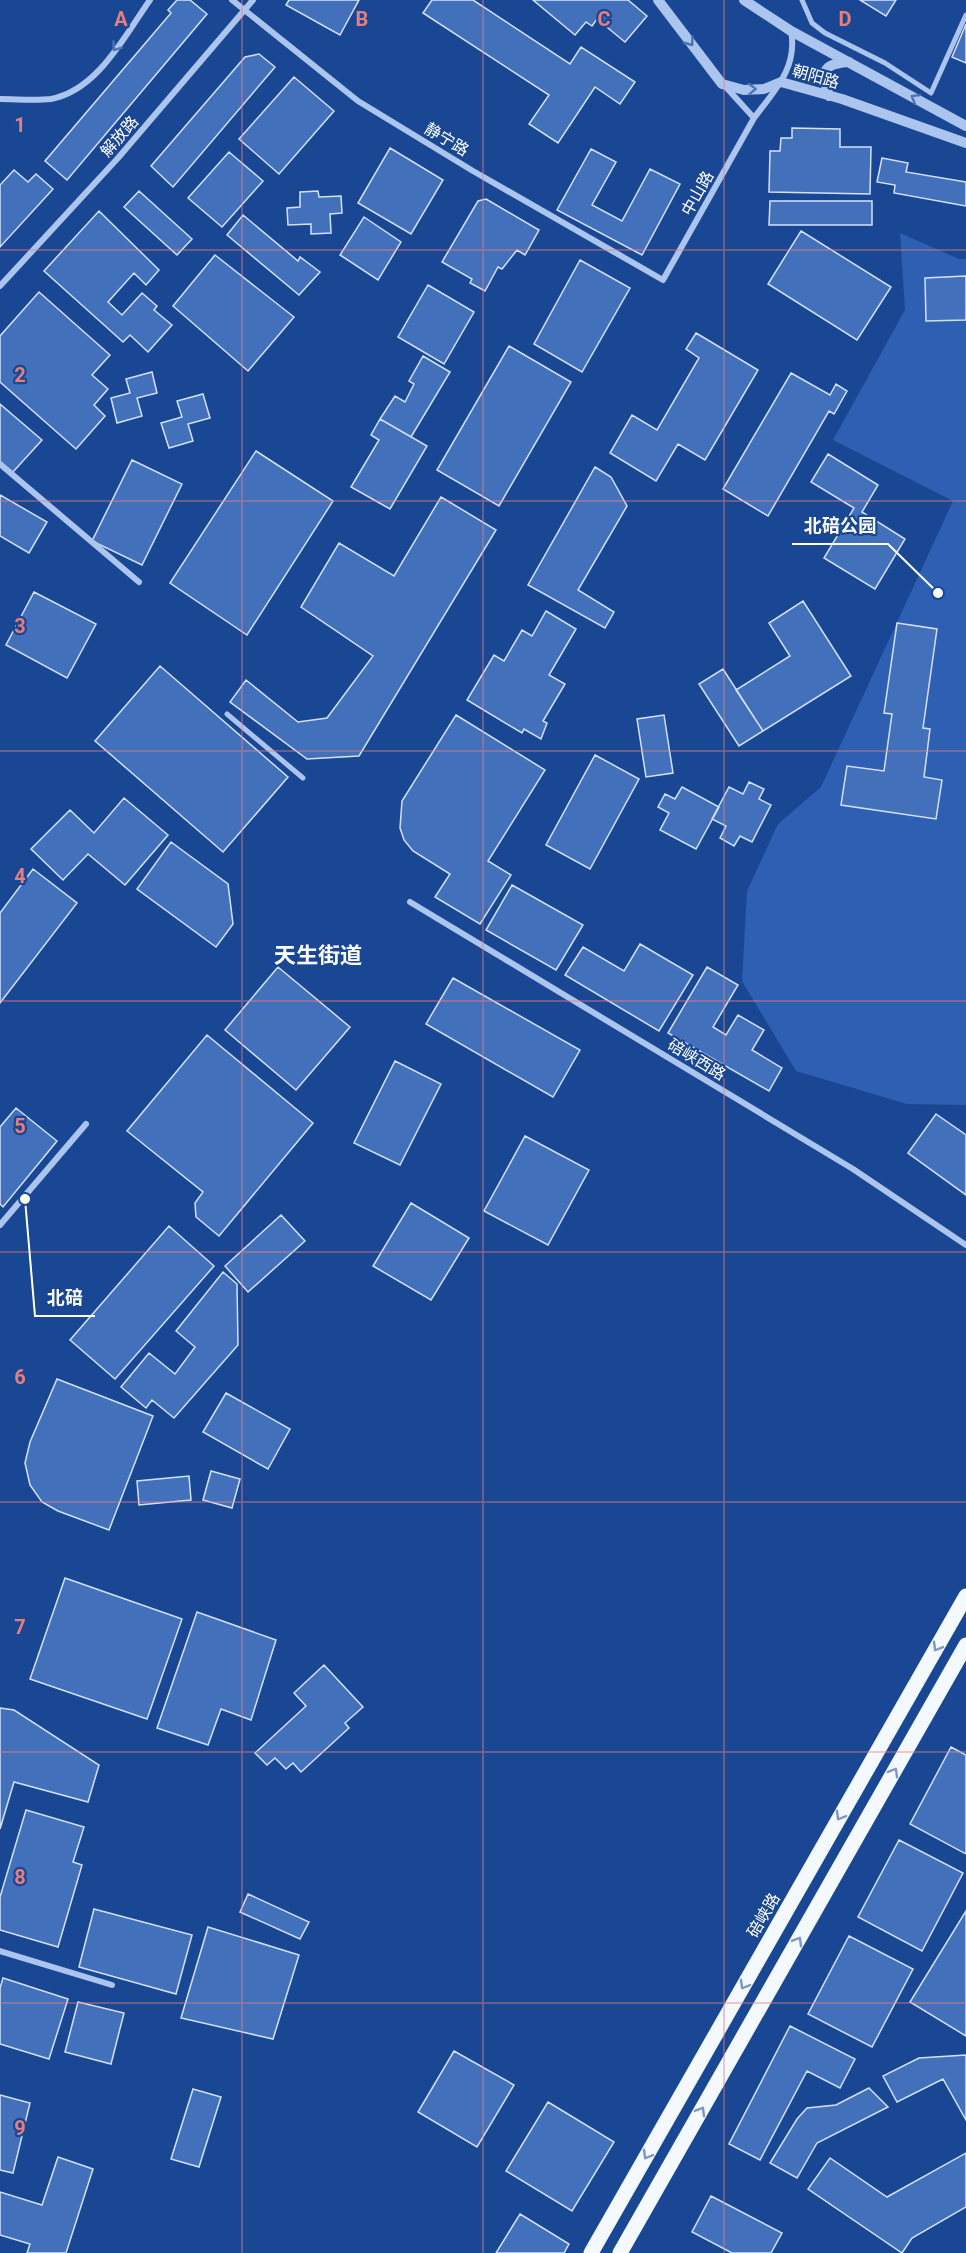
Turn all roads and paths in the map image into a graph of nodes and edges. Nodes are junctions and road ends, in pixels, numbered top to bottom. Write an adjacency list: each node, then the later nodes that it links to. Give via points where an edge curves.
1 (150, 0): 15 (street, one-way to 15, via 102,66 80,87 51,99)
2 (232, 0): 8 (street, 静宁路)
3 (253, 0): 8 (street, 解放路)
4 (658, 0): 13 (street, one-way to 13)
5 (744, 0): 7 (street)
6 (802, 0): 9 (street, via 812,23 825,33 885,63 931,93)
7 (763, 5): 10 (street)
8 (245, 12): 19 (street, 静宁路, via 358,101); 20 (street, 解放路)
9 (966, 15)
10 (791, 31): 11 (street); 12 (street, 中山路, via 794,45 790,66)
11 (850, 62): 14 (street, via 833,63 826,70 824,79); 17 (street, one-way to 11)
12 (781, 82): 13 (street, 朝阳路, one-way to 12, via 744,90 764,89); 14 (street, 朝阳路); 16 (street, 中山路)
13 (722, 84): 16 (street)
14 (829, 96): 18 (street, 朝阳路)
15 (0, 99)
16 (754, 118): 19 (street, 中山路)
17 (966, 126)
18 (966, 143)
19 (663, 280)
20 (0, 286)
21 (0, 464): 22 (street)
22 (139, 582)
23 (227, 714): 24 (street)
24 (303, 778)
25 (410, 902): 28 (street, 碚峡西路, via 853,1169)
26 (86, 1124): 27 (street)
27 (0, 1225)
28 (966, 1245)
29 (966, 1596): 33 (main road, 碚峡路, one-way to 33)
30 (966, 1645): 34 (main road, one-way to 30)
31 (0, 1952): 32 (street)
32 (112, 1985)
33 (591, 2253)
34 (620, 2253)

